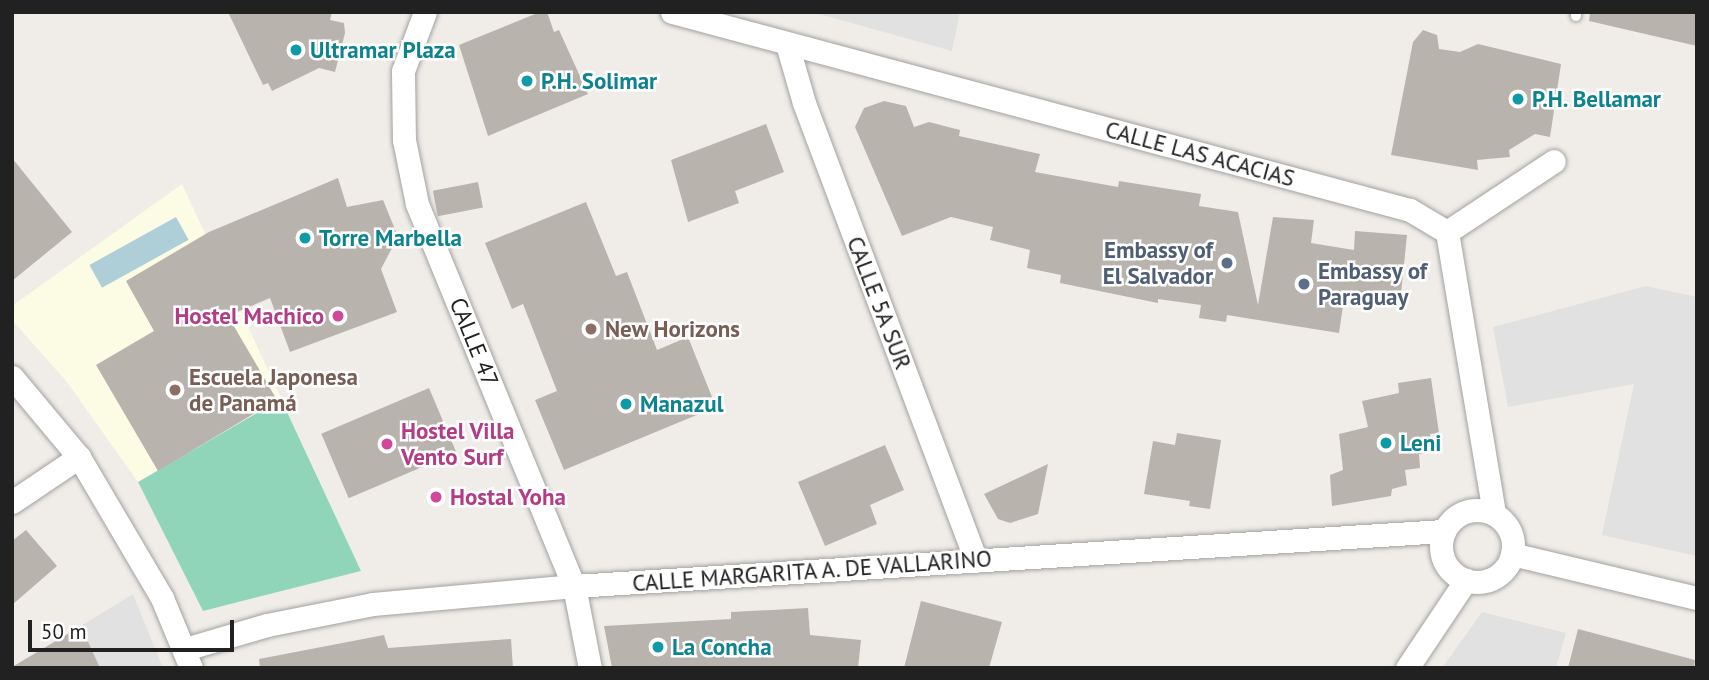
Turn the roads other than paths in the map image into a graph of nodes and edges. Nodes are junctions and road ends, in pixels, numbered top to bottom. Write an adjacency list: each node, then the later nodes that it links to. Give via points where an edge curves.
1 (425, 12): 14 (street, CALLE 47, via 403,71 404,140 417,204)
2 (672, 12): 3 (street, CALLE LAS ACACIAS)
3 (787, 44): 5 (street, CALLE LAS ACACIAS, via 1410,210); 12 (street, CALLE 5A SUR, via 804,103)
4 (1554, 161): 5 (street)
5 (1447, 232): 9 (street)
6 (12, 377): 7 (street)
7 (79, 457): 8 (street); 16 (street, via 162,598)
8 (12, 502)
9 (1494, 514): 10 (street, via 1471,510 1460,514); 11 (street, via 1510,531)
10 (1444, 531): 12 (street, CALLE MARGARITA A. DE VALLARINO); 13 (street, via 1442,555 1447,566)
11 (1512, 554): 13 (street, via 1500,574 1489,580); 15 (street)
12 (976, 561): 14 (street, CALLE MARGARITA A. DE VALLARINO)
13 (1466, 580): 18 (street)
14 (574, 586): 16 (street, CALLE MARGARITA A. DE VALLARINO, via 373,604 267,625); 17 (street, CALLE 47)
15 (1697, 598)
16 (188, 659)
17 (590, 668)
18 (1407, 668)

